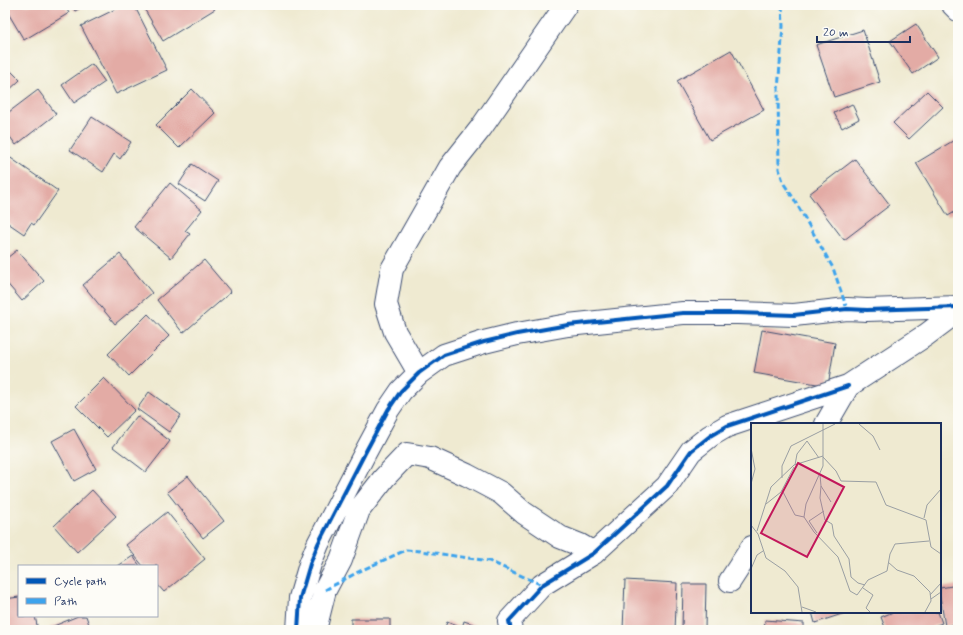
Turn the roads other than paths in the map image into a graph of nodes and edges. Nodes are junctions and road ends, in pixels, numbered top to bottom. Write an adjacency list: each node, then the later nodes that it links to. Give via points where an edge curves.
1 (566, 5): 6 (street, via 482,128 450,166 392,269 386,304 395,332)
2 (953, 5): 3 (street)
3 (958, 10)
4 (958, 307): 6 (street, via 847,309 794,315 683,314 568,325 484,342 444,355)
5 (958, 311): 7 (street)
6 (419, 373): 12 (street, via 401,391 388,410 318,544 300,598)
7 (848, 386): 8 (street); 10 (street, via 727,426 710,436 691,451 667,486)
8 (827, 423)
9 (751, 549): 11 (street)
10 (594, 553): 13 (street, via 560,537 524,513 501,493 430,458 407,454 359,510 341,560 325,590); 14 (street, via 542,585 509,621)
11 (730, 581)
12 (298, 630)
13 (315, 630)
14 (511, 630)

